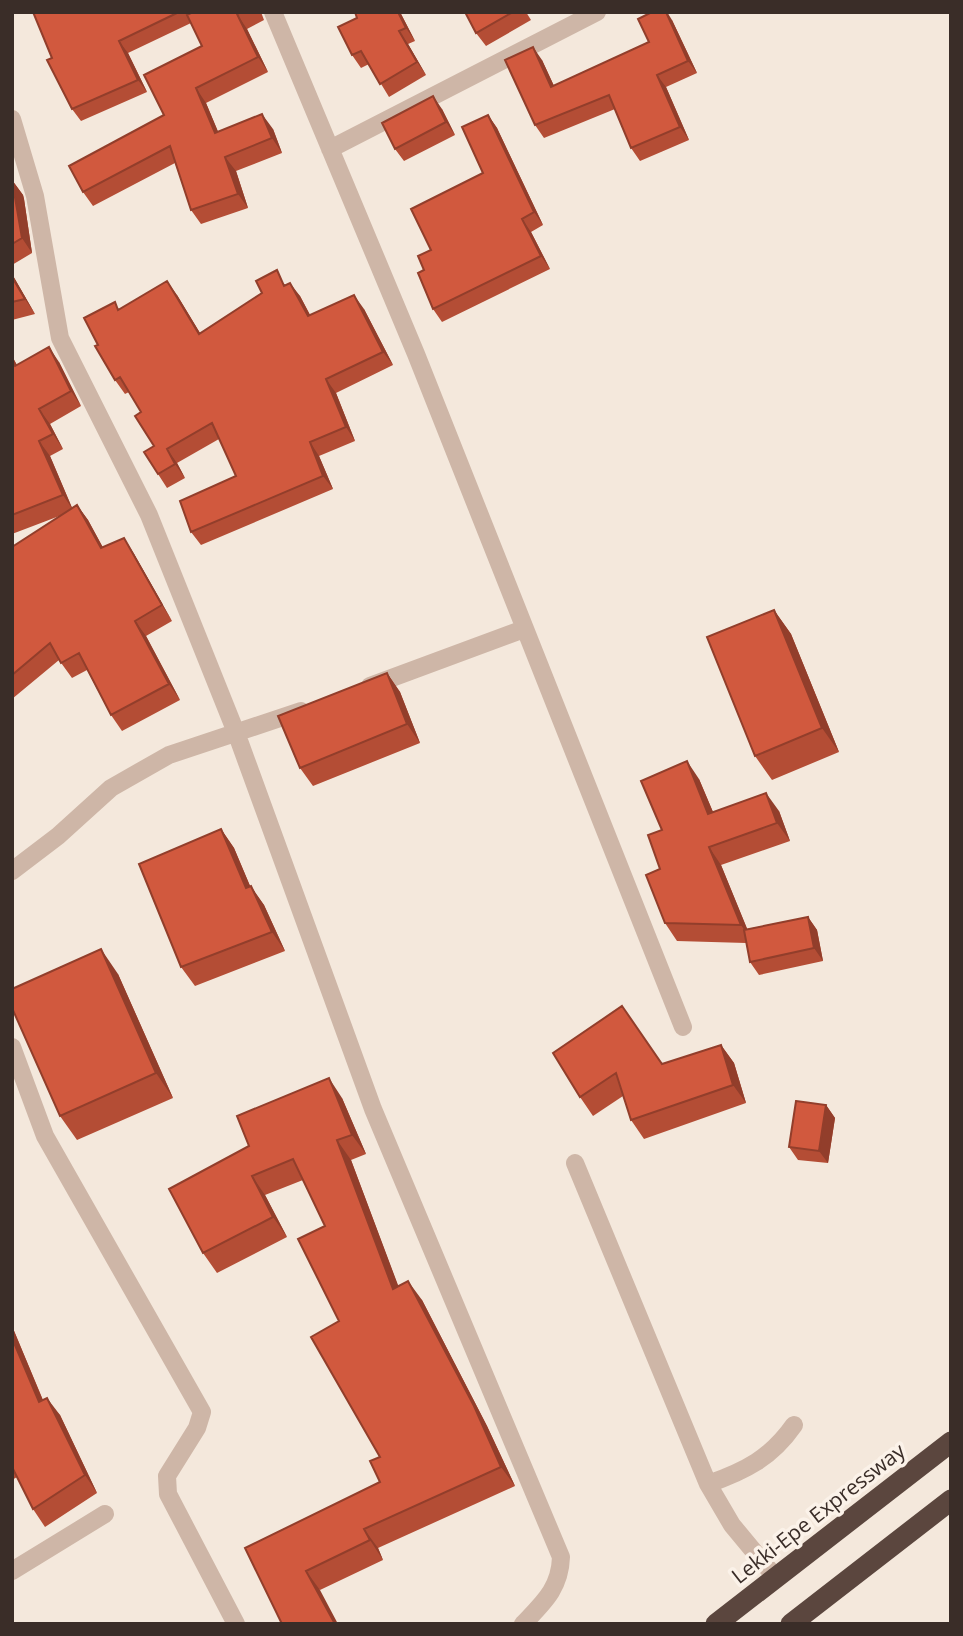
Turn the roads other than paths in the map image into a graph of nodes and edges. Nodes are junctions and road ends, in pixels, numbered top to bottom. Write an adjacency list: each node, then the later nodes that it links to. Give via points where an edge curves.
1 (273, 12): 4 (street)
2 (597, 12): 4 (street)
3 (12, 119): 8 (street, via 35,196 60,338 149,515)
4 (330, 149): 5 (street)
5 (524, 629): 6 (street); 10 (street)
6 (355, 692)
7 (315, 706): 8 (street)
8 (237, 735): 9 (street, via 169,755 111,788); 21 (street, via 373,1109 561,1557 560,1577 551,1595)
9 (12, 872)
10 (683, 1027)
11 (12, 1047): 20 (street, via 45,1136 202,1412 167,1476 168,1494)
12 (575, 1163): 15 (street)
13 (794, 1425): 15 (street, via 778,1447 747,1470)
14 (951, 1442): 19 (highway, Lekki-Epe Expressway)
15 (708, 1484): 19 (street, via 732,1525)
16 (951, 1500): 23 (highway)
17 (105, 1514): 18 (street)
18 (12, 1571)
19 (776, 1578): 22 (highway, Lekki-Epe Expressway)
20 (236, 1624)
21 (523, 1624)
22 (716, 1624)
23 (791, 1624)

